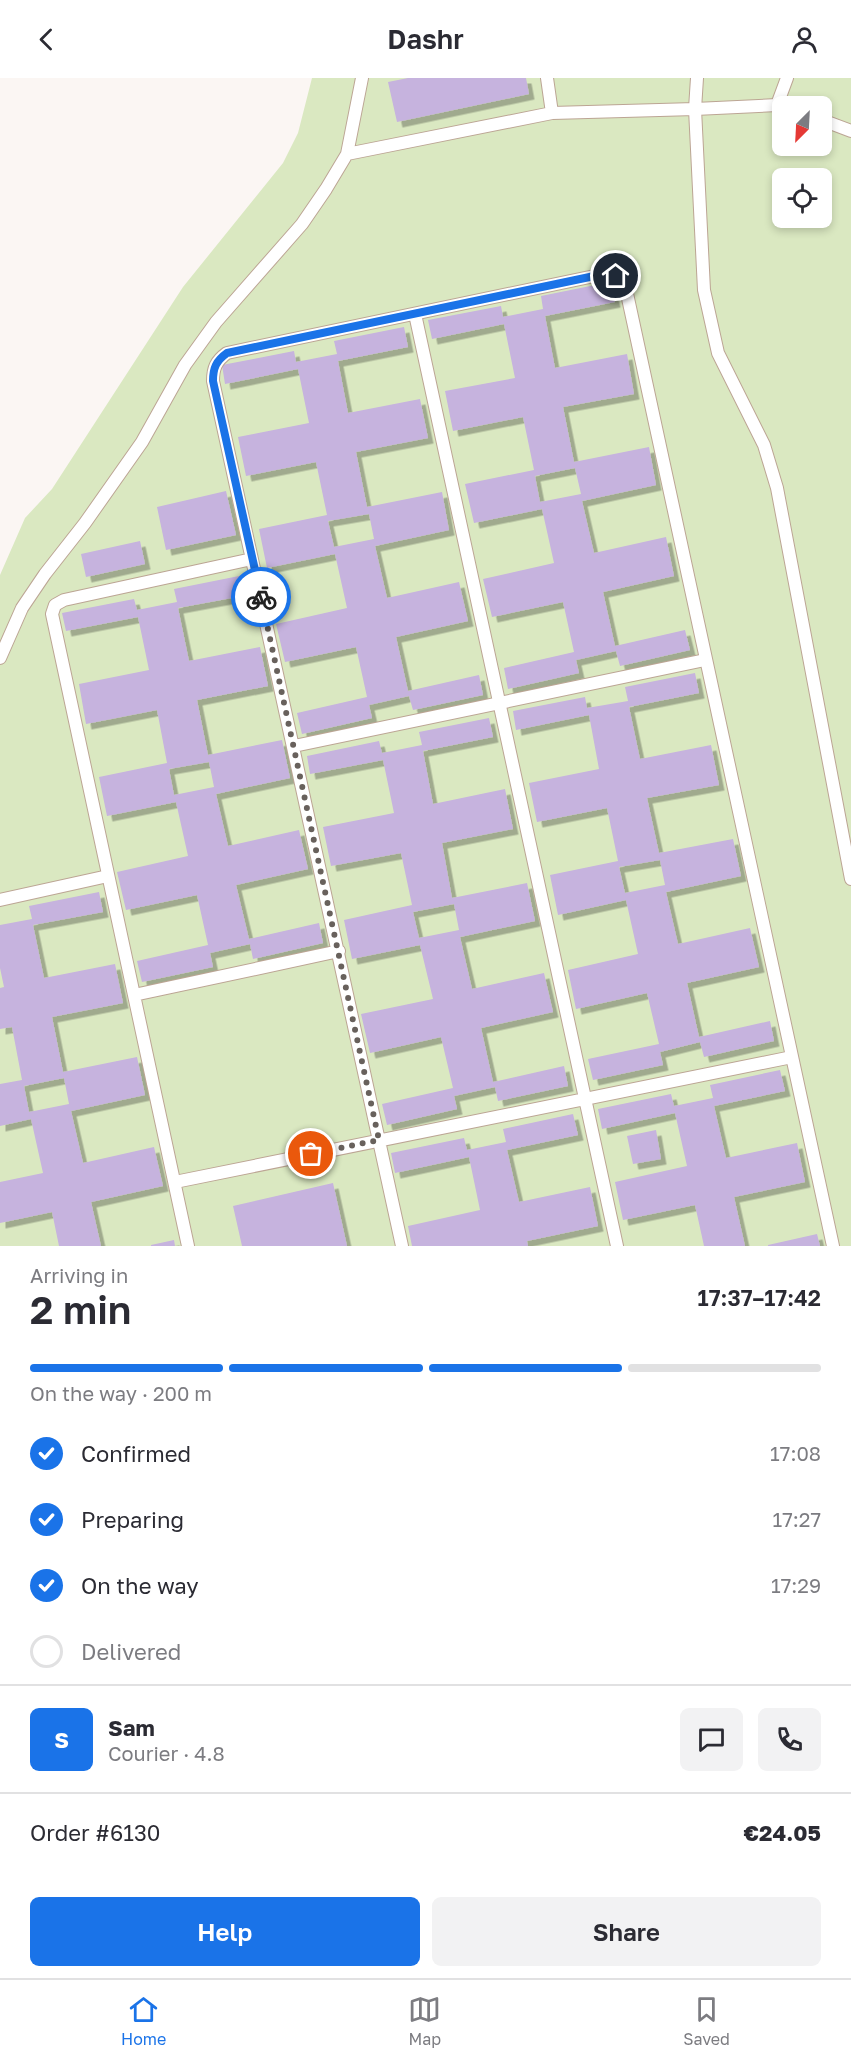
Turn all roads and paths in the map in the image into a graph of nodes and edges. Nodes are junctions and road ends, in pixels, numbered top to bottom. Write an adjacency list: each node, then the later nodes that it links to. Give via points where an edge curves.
1 (362, 78): 11 (lane)
2 (546, 78): 8 (lane)
3 (697, 78): 7 (lane)
4 (787, 78): 5 (lane)
5 (782, 96)
6 (772, 106): 7 (lane)
7 (695, 109): 8 (lane); 19 (lane, via 704,290 718,353 764,446 777,489)
8 (552, 113): 11 (lane)
9 (832, 123): 10 (lane)
10 (851, 130)
11 (347, 153): 14 (lane, via 302,224 216,322 184,365 142,442 22,608)
12 (415, 314): 13 (lane, via 227,353 217,360 213,381); 15 (lane, via 604,274 616,276 624,283); 16 (lane)
13 (252, 559): 17 (lane); 18 (lane, via 55,605 54,627)
14 (0, 658)
15 (705, 660): 16 (lane); 23 (lane)
16 (499, 703): 17 (lane); 24 (lane)
17 (294, 746): 21 (lane)
18 (108, 876): 20 (lane); 22 (lane)
19 (851, 879)
20 (0, 900)
21 (339, 951): 22 (lane); 25 (lane)
22 (134, 995): 26 (lane)
23 (792, 1057): 24 (lane); 30 (lane)
24 (585, 1099): 25 (lane); 29 (lane)
25 (379, 1140): 26 (lane); 28 (lane)
26 (175, 1182): 27 (lane)
27 (188, 1246)
28 (402, 1246)
29 (617, 1246)
30 (833, 1246)

